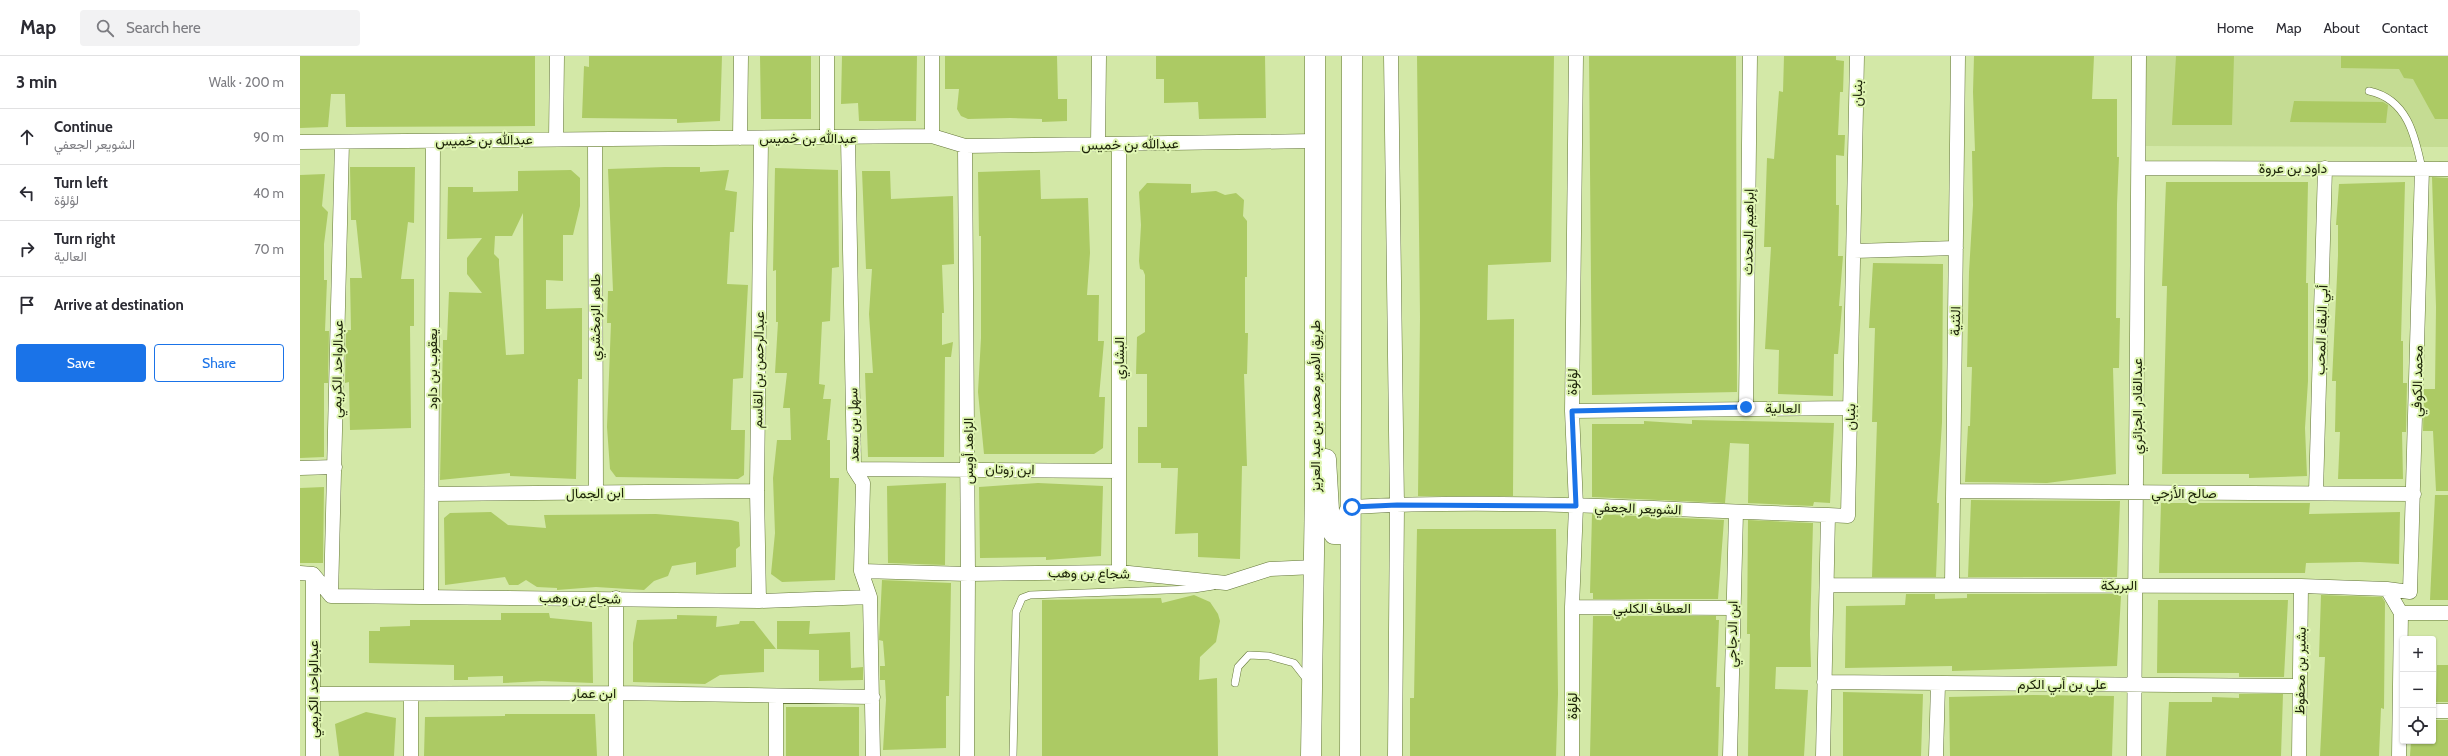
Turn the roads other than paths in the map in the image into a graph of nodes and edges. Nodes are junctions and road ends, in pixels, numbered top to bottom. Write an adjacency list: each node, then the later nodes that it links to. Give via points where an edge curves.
1 (557, 56): 19 (street)
2 (741, 56): 17 (street)
3 (827, 56): 16 (street)
4 (932, 56): 15 (street)
5 (1099, 56): 27 (street)
6 (1315, 56): 23 (main road, طريق الأمير محمد بن عبد العزيز)
7 (1352, 56): 53 (main road)
8 (1391, 56): 51 (street)
9 (1576, 56): 37 (street, لؤلؤة)
10 (1750, 56): 35 (street, إبراهيم المحدث)
11 (1857, 56): 34 (street, بنبان)
12 (1958, 56): 33 (street, الثنية)
13 (2139, 56): 29 (street, عبدالقادر الجزائري)
14 (2369, 91): 31 (lane, via 2383,94 2393,101 2406,119 2415,138)
15 (932, 136): 18 (street, عبدالله بن خميس); 28 (street, عبدالله بن خميس)
16 (827, 137): 18 (street, عبدالله بن خميس); 20 (street, عبدالله بن خميس)
17 (740, 138): 20 (street, عبدالله بن خميس); 21 (street, عبدالله بن خميس)
18 (848, 138): 42 (street, سهل بن سعد)
19 (556, 139): 21 (street, عبدالله بن خميس); 22 (street, عبدالله بن خميس)
20 (761, 139): 44 (street, عبدالرحمن بن القاسم)
21 (595, 140): 47 (street, طاهر الزمخشري)
22 (433, 141): 25 (street, عبدالله بن خميس); 49 (street, يعقوب بن داود)
23 (1314, 141): 26 (street, عبدالله بن خميس); 38 (main road, طريق الأمير محمد بن عبد العزيز)
24 (300, 142): 25 (street, عبدالله بن خميس)
25 (342, 142): 39 (street, عبدالواحد الكريمي)
26 (1119, 144): 27 (street, عبدالله بن خميس); 43 (street, البشاري)
27 (1098, 145): 28 (street, عبدالله بن خميس)
28 (965, 146): 41 (street, الزاهد أويس)
29 (2139, 168): 30 (street, داود بن عروة); 48 (street, عبدالقادر الجزائري)
30 (2325, 168): 31 (street, داود بن عروة); 46 (street, أبي البقاء المحب)
31 (2422, 169): 32 (street, داود بن عروة); 50 (street, محمد الكوفي)
32 (2448, 169)
33 (1956, 248): 34 (street); 45 (street, الثنية)
34 (1854, 251): 36 (street, بنبان)
35 (1746, 407): 36 (street, العالية); 37 (street, العالية)
36 (1850, 408): 55 (street, بنبان, via 1848,516)
37 (1572, 411): 52 (street, لؤلؤة)
38 (1315, 427): 53 (main road, via 1328,464 1330,527 1334,534 1341,534 1344,531 1346,517); 56 (main road, طريق الأمير محمد بن عبد العزيز)
39 (335, 467): 40 (street); 68 (street, عبدالواحد الكريمي)
40 (300, 468)
41 (968, 468): 42 (street, ابن زوتان); 43 (street, ابن زوتان); 60 (street, الزاهد أويس)
42 (854, 469): 57 (street, سهل بن سعد, via 863,483)
43 (1119, 470): 58 (street, البشاري)
44 (757, 490): 47 (street, ابن الجمال); 72 (street, عبدالرحمن بن القاسم)
45 (1953, 491): 48 (street, صالح الأزجي); 63 (street, الثنية)
46 (2316, 492): 48 (street, صالح الأزجي); 50 (street, صالح الأزجي)
47 (596, 493): 49 (street, ابن الجمال)
48 (2136, 493): 64 (street, عبدالقادر الجزائري)
49 (432, 494): 69 (street, يعقوب بن داود)
50 (2414, 494): 67 (street, محمد الكوفي)
51 (1397, 505): 52 (street, الشويعر الجعفي); 53 (street, الشويعر الجعفي); 101 (street)
52 (1576, 506): 54 (street, الشويعر الجعفي); 73 (street, لؤلؤة)
53 (1352, 507): 100 (main road)
54 (1736, 512): 55 (street, الشويعر الجعفي); 74 (street, ابن الدجاجي)
55 (1828, 515): 62 (street)
56 (1315, 567): 61 (street, شجاع بن وهب, via 1270,569); 82 (main road, طريق الأمير محمد بن عبد العزيز)
57 (861, 571): 60 (street, شجاع بن وهب); 70 (street, سهل بن سعد)
58 (1119, 572): 60 (street, شجاع بن وهب); 61 (street, شجاع بن وهب)
59 (306, 574): 68 (street); 84 (street, عبدالواحد الكريمي)
60 (968, 574): 97 (street, الزاهد أويس)
61 (1226, 583): 98 (lane, via 1194,589 1030,595 1022,598 1016,612)
62 (1827, 585): 63 (street, البريكة); 77 (street)
63 (1952, 585): 64 (street, البريكة)
64 (2134, 585): 65 (street, البريكة); 79 (street, عبدالقادر الجزائري)
65 (2301, 586): 66 (street, البريكة); 81 (street, بشير بن محفوظ)
66 (2387, 589): 67 (street, البريكة); 75 (street)
67 (2410, 592)
68 (331, 596): 69 (street, شجاع بن وهب)
69 (431, 596): 71 (street, شجاع بن وهب)
70 (870, 597): 72 (street, شجاع بن وهب); 87 (street, سهل بن سعد)
71 (616, 598): 72 (street, شجاع بن وهب); 83 (street)
72 (759, 601)
73 (1572, 607): 74 (street, العطاف الكلبي); 102 (street, لؤلؤة)
74 (1732, 608): 103 (street, ابن الدجاجي)
75 (2401, 613): 76 (street); 88 (street)
76 (2448, 614)
77 (1824, 682): 80 (street, علي بن أبي الكرم); 104 (street)
78 (1235, 683): 82 (lane, via 1238,667 1249,655 1269,656 1294,663)
79 (2136, 683): 80 (street, علي بن أبي الكرم); 81 (street, علي بن أبي الكرم); 106 (street, عبدالقادر الجزائري)
80 (1938, 684): 105 (street)
81 (2300, 686): 107 (street, بشير بن محفوظ)
82 (1312, 687): 99 (main road, طريق الأمير محمد بن عبد العزيز)
83 (616, 693): 85 (street, ابن عمار); 86 (street, ابن عمار); 94 (street)
84 (314, 694): 85 (street, ابن عمار); 92 (street, عبدالواحد الكريمي)
85 (411, 695): 93 (street)
86 (776, 697): 87 (street, ابن عمار); 95 (street)
87 (873, 697): 96 (street, سهل بن سعد)
88 (2402, 708)
89 (2436, 711): 90 (street)
90 (2448, 711)
91 (2400, 741): 108 (street)
92 (313, 756)
93 (411, 756)
94 (616, 756)
95 (776, 756)
96 (873, 756)
97 (967, 756)
98 (1013, 756)
99 (1312, 756)
100 (1350, 756)
101 (1395, 756)
102 (1572, 756)
103 (1730, 756)
104 (1823, 756)
105 (1936, 756)
106 (2134, 756)
107 (2300, 756)
108 (2399, 756)

